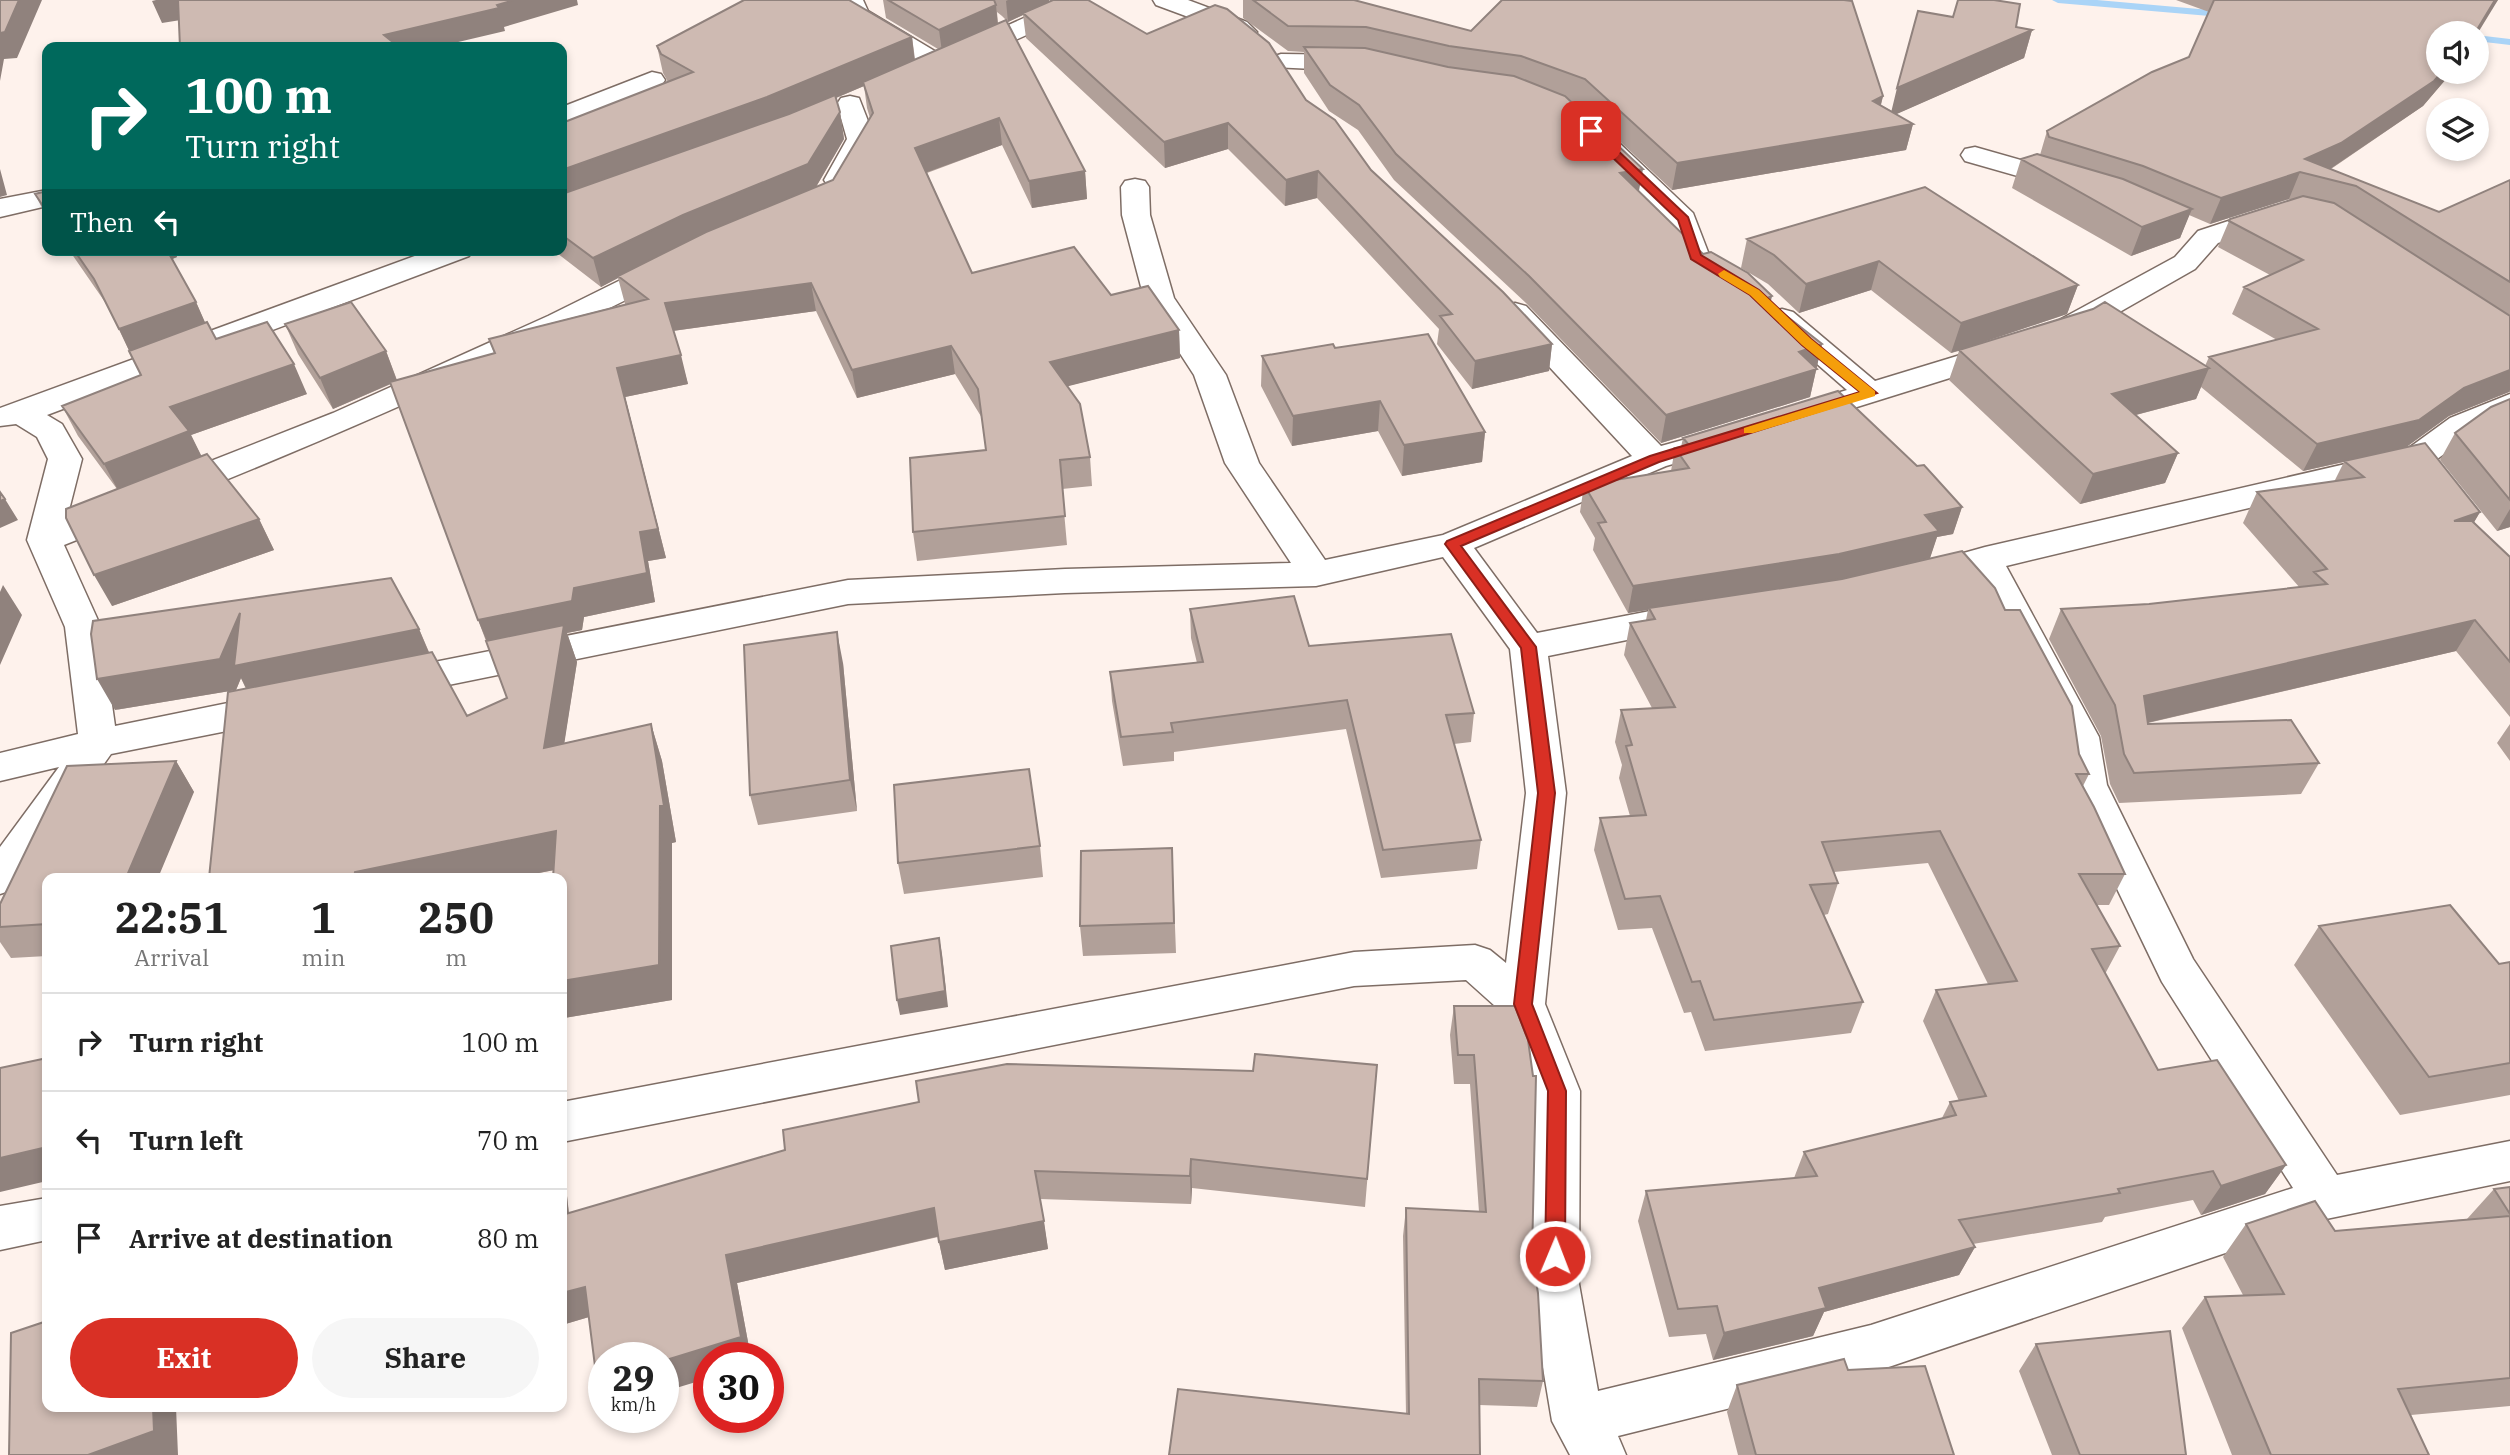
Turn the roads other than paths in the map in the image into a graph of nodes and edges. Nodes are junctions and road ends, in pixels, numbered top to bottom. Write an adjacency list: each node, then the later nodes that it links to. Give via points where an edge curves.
1 (851, 0): 4 (street, via 857,15)
2 (1073, 0): 4 (street, via 1053,14)
3 (1166, 0): 5 (street, via 1238,27 1288,73 1364,63)
4 (939, 64): 6 (street)
5 (1388, 69)
6 (906, 79)
7 (652, 80): 9 (street)
8 (850, 104): 15 (street, via 861,139 826,200)
9 (567, 114)
10 (1582, 123): 21 (street, via 1684,219 1695,257 1753,293)
11 (1975, 155): 13 (street)
12 (1135, 187): 28 (street, via 1136,215 1159,298 1210,375 1242,463)
13 (2092, 189)
14 (42, 199): 16 (street)
15 (817, 205)
16 (0, 208)
17 (2301, 212): 21 (street, via 2290,210 2197,231 2185,262 2070,329)
18 (443, 256): 23 (street)
19 (690, 257): 25 (street, via 559,323 345,420)
20 (1493, 292): 24 (street)
21 (1870, 393): 24 (street)
22 (2510, 404): 27 (street, via 2462,425 2425,469)
23 (10, 415): 25 (street, via 50,431 65,459)
24 (1654, 459): 26 (street)
25 (44, 540): 34 (street, via 83,627)
26 (1452, 544): 28 (street); 31 (street)
27 (1985, 559): 29 (street); 40 (street, via 2080,737 2087,785 2177,970)
28 (1317, 574): 32 (street, via 848,592)
29 (1887, 584)
30 (1716, 612): 31 (street)
31 (1528, 647): 37 (street, via 1546,793)
32 (357, 691)
33 (316, 699): 34 (street)
34 (98, 743): 35 (street); 36 (street)
35 (0, 767)
36 (0, 878)
37 (1523, 1004): 38 (street, via 1475,962 1354,969); 43 (street, via 1557,1091 1554,1284)
38 (567, 1121)
39 (2510, 1161): 40 (street)
40 (2326, 1198): 43 (street)
41 (42, 1220): 42 (street)
42 (0, 1228)
43 (1589, 1438)

